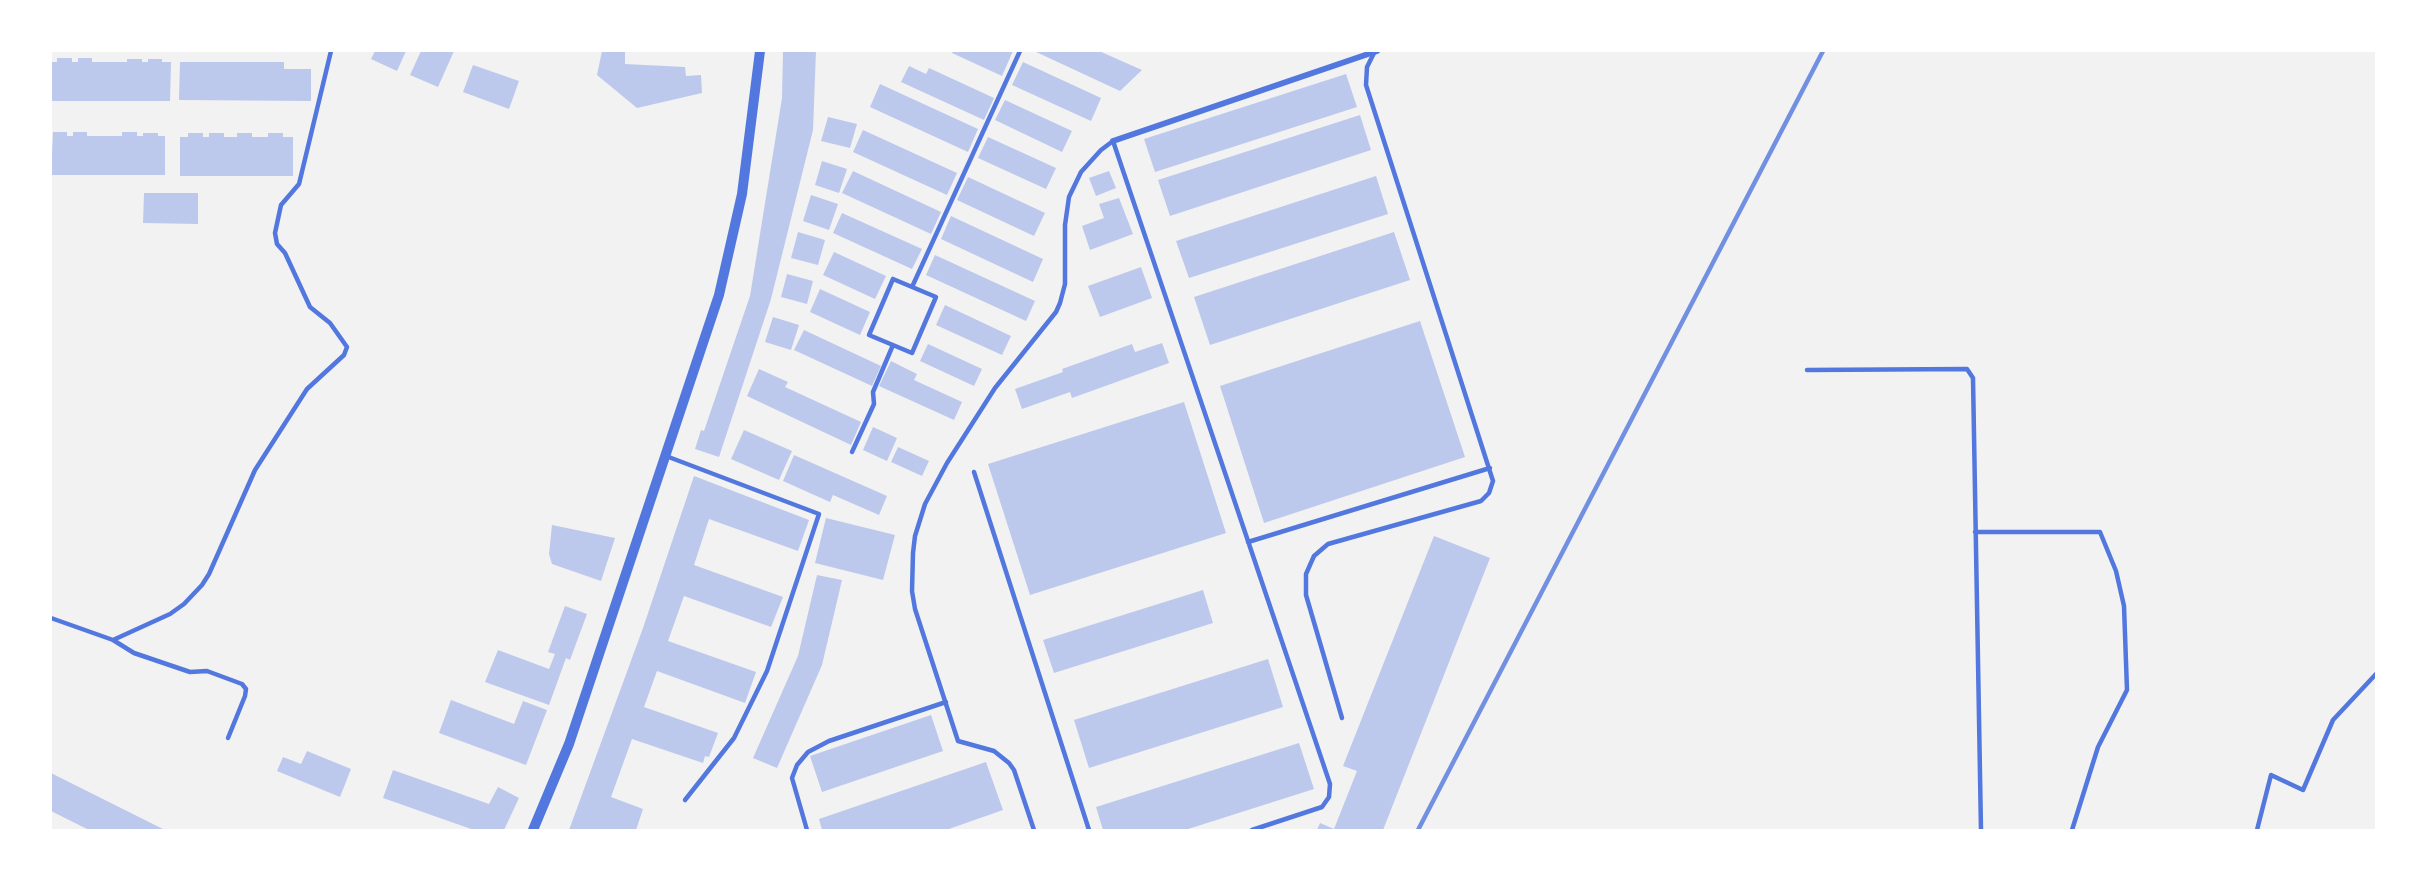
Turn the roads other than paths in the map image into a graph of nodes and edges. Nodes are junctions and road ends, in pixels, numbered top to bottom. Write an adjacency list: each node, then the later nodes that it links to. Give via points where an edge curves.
1 (331, 51): 16 (lane, via 299,184 281,205 275,233 310,307 330,323 347,347 344,355 307,390 255,470 209,574 198,590 170,614)
2 (760, 51): 10 (street, via 732,245 704,344)
3 (1020, 51): 6 (lane)
4 (1375, 52): 5 (street); 11 (lane, via 1367,67 1366,85)
5 (1113, 141): 14 (lane); 18 (lane, via 1086,166 1069,197 1065,284 1056,312 971,423 925,504 920,520 913,553 912,591)
6 (912, 287): 7 (lane, via 893,279 869,335); 7 (lane, via 936,297 912,353)
7 (893, 345): 9 (lane, via 873,392 874,404)
8 (1807, 370): 13 (lane, via 1967,369 1973,378)
9 (852, 452)
10 (665, 456): 21 (lane, via 819,514 766,671 734,738); 22 (street, via 569,744)
11 (1490, 468): 14 (lane); 19 (lane, via 1491,488 1480,501 1328,544 1314,556 1306,574 1306,595)
12 (974, 472): 25 (lane)
13 (1975, 532): 27 (lane); 28 (lane, via 2100,532 2116,571 2124,606 2127,690 2098,747)
14 (1248, 542): 26 (lane, via 1330,791 1322,807)
15 (51, 618): 16 (lane)
16 (113, 640): 20 (lane, via 134,653 242,684 245,696)
17 (2376, 674): 29 (lane, via 2333,720 2303,790 2271,775)
18 (946, 702): 23 (lane, via 829,741 808,752 792,778); 24 (lane, via 958,741 994,751 1014,770)
19 (1342, 718)
20 (228, 738)
21 (685, 800)
22 (532, 830)
23 (807, 830)
24 (1034, 830)
25 (1089, 830)
26 (1252, 830)
27 (1981, 830)
28 (2072, 830)
29 (2257, 830)

